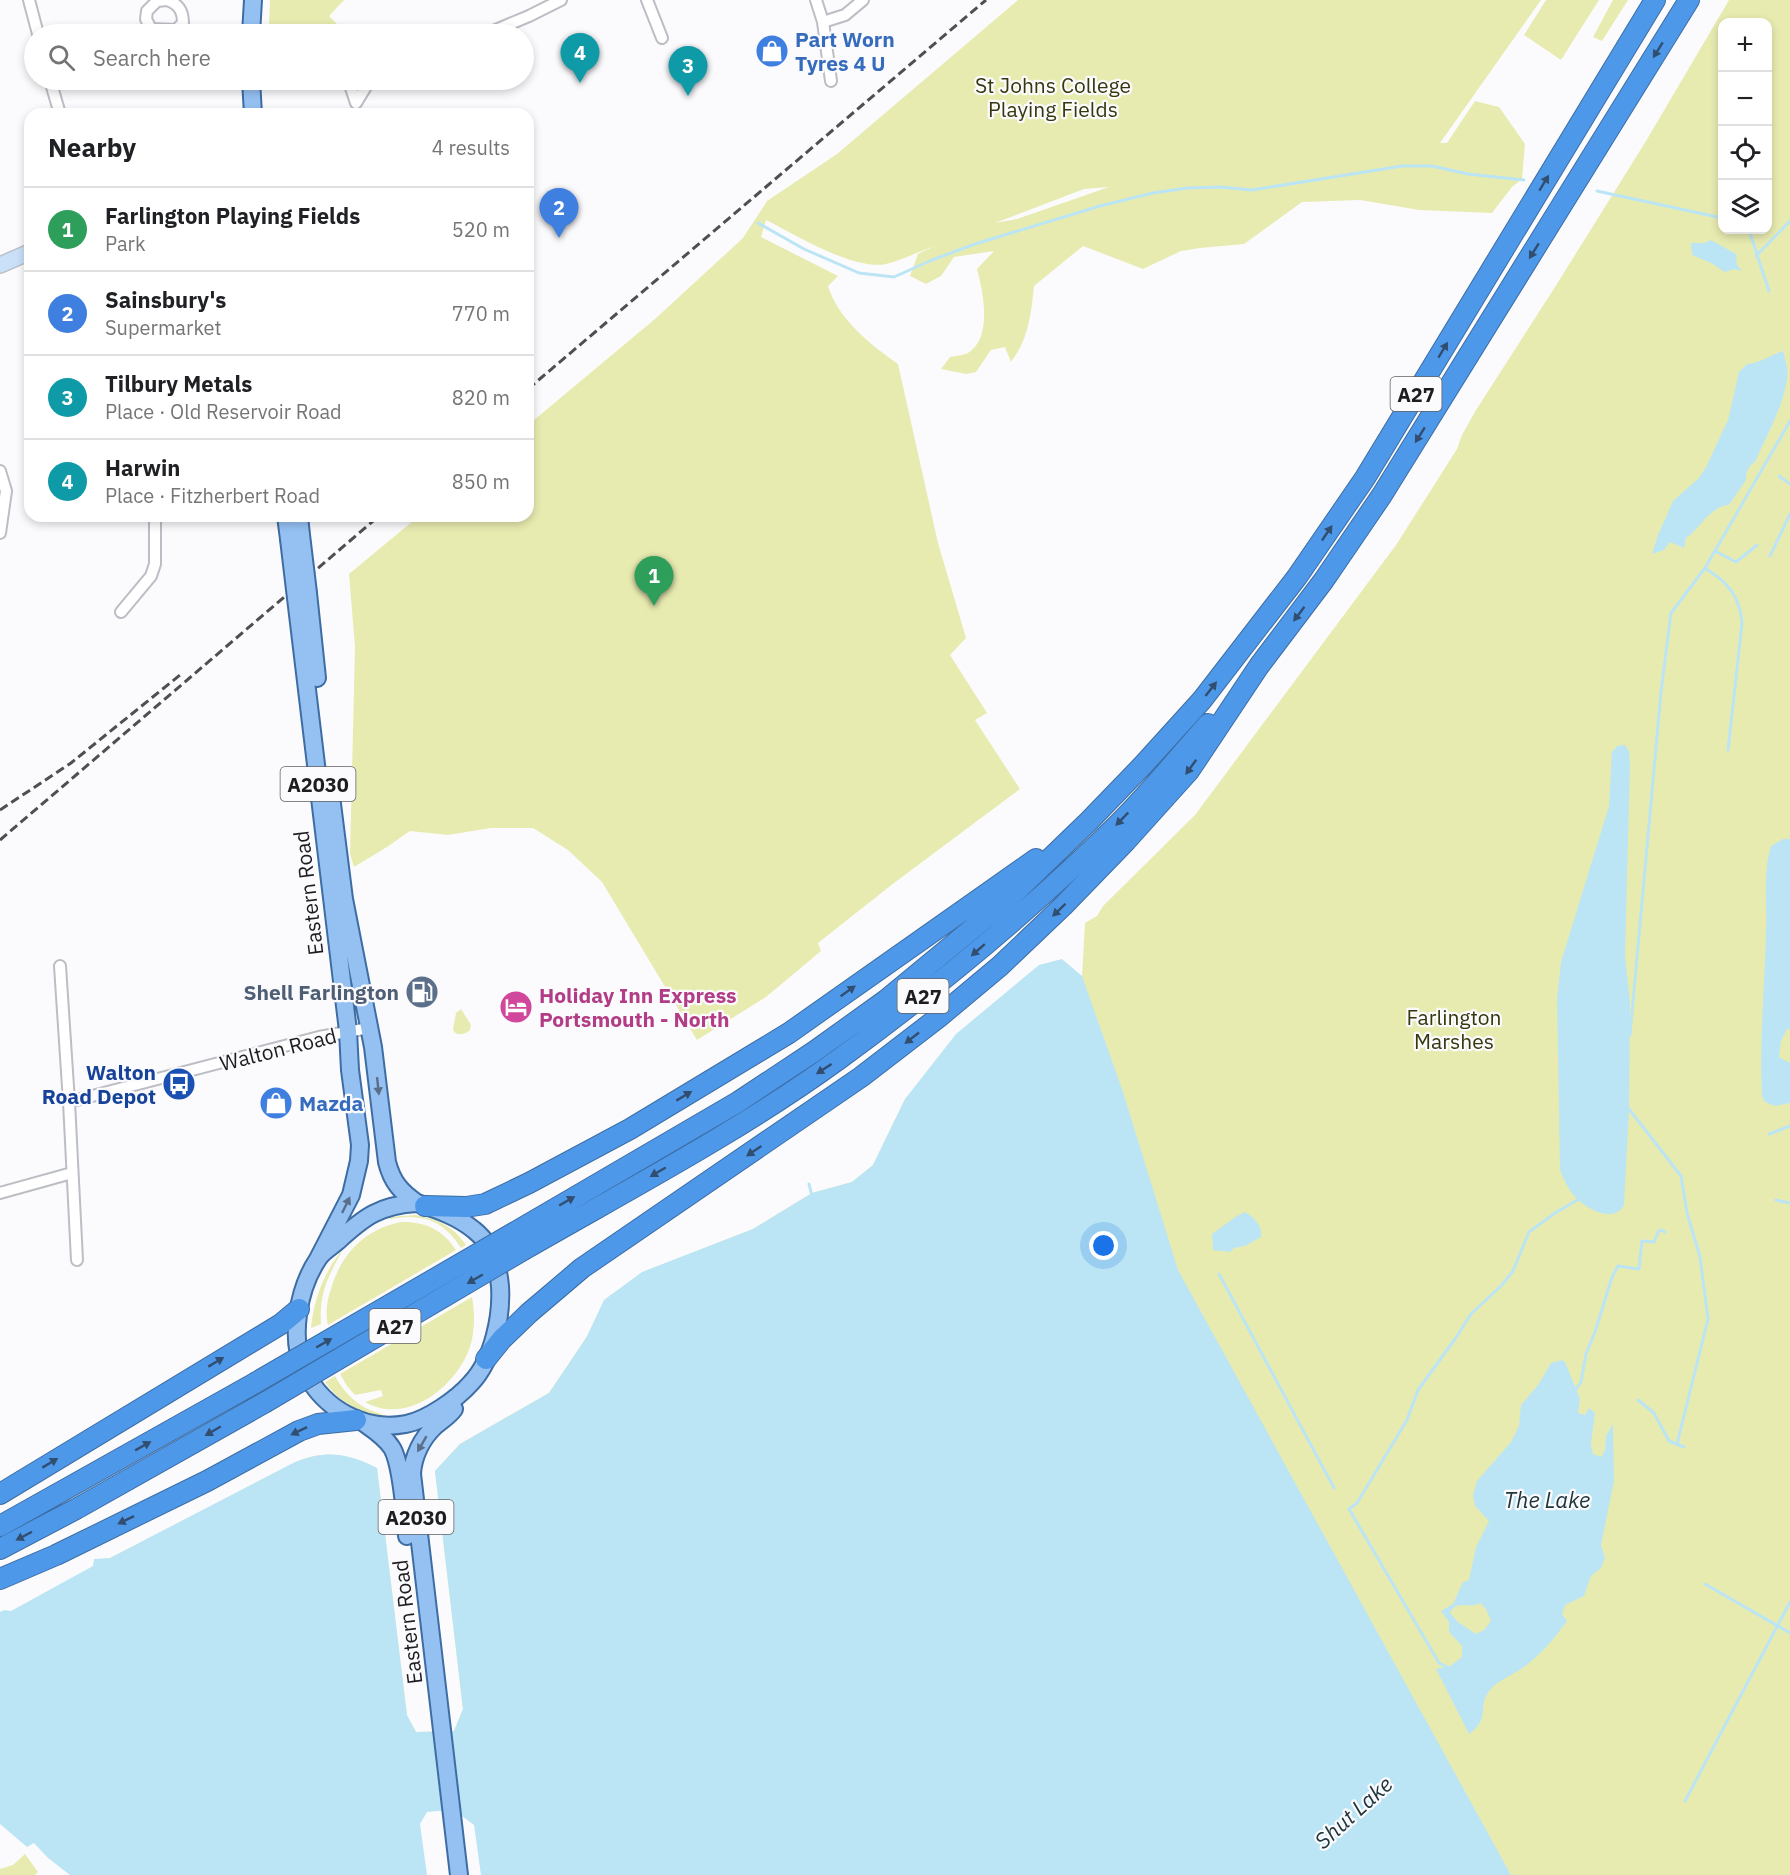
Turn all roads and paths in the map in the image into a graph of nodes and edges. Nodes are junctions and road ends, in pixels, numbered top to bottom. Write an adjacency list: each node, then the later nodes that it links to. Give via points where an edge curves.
1 (29, 0): 11 (street)
2 (242, 0): 12 (main road)
3 (253, 0): 13 (main road)
4 (561, 0): 14 (street)
5 (647, 0): 15 (street)
6 (816, 0): 10 (street)
7 (863, 0): 10 (street, via 845,15)
8 (1655, 0): 36 (highway, A27, one-way to 8, via 1202,700 1297,577 1365,478)
9 (1689, 0): 35 (highway, A27, one-way to 35, via 1382,495)
10 (823, 22): 16 (street)
11 (35, 24)
12 (242, 24)
13 (252, 24)
14 (510, 24)
15 (662, 38)
16 (831, 81)
17 (53, 90): 22 (street)
18 (241, 90): 23 (main road)
19 (251, 90): 24 (main road)
20 (352, 90): 21 (street, via 356,103)
21 (363, 92)
22 (58, 108)
23 (242, 108)
24 (253, 108)
25 (24, 255): 26 (street)
26 (0, 265)
27 (0, 471): 31 (street, via 6,491)
28 (155, 522): 34 (street, via 152,576)
29 (289, 522): 32 (main road, Eastern Road / A2030)
30 (298, 522): 32 (main road, Eastern Road / A2030)
31 (0, 533)
32 (295, 537): 33 (main road, Eastern Road / A2030, bridge)
33 (302, 595): 38 (main road, Eastern Road / A2030, via 344,899); 39 (main road, Eastern Road / A2030)
34 (121, 612)
35 (1259, 666): 47 (highway, one-way to 47, via 1189,771 1064,906 1000,966 861,1077 582,1268 518,1323); 52 (highway, A27, one-way to 52, bridge, via 1121,821 1053,886 938,985 838,1060 736,1127 264,1403)
36 (1089, 821): 43 (highway, one-way to 36, via 485,1204 630,1129 789,1033); 51 (highway, A27, one-way to 36, bridge, via 255,1383 738,1102 886,1000 1006,901)
37 (60, 966): 40 (street)
38 (369, 1028): 39 (street, Walton Road); 43 (main road, Eastern Road / A2030, one-way to 43, via 390,1173 402,1192)
39 (348, 1031): 40 (street, Walton Road); 44 (main road, Eastern Road / A2030, one-way to 39, via 351,1195 358,1161 360,1145)
40 (69, 1102): 41 (street)
41 (72, 1173): 42 (street); 45 (street)
42 (0, 1192)
43 (421, 1205): 44 (main road, via 395,1205 376,1211); 47 (main road, via 450,1214 475,1231 495,1258 500,1312)
44 (319, 1257): 46 (main road)
45 (76, 1260)
46 (299, 1309): 49 (main road, via 299,1352 306,1374 323,1398); 50 (highway, one-way to 46, via 281,1324)
47 (486, 1359): 48 (main road)
48 (471, 1383): 49 (main road, via 433,1413 414,1422 390,1425); 54 (main road, Eastern Road / A2030, one-way to 54, via 450,1413 428,1434 412,1467)
49 (360, 1421): 53 (highway, one-way to 53, via 318,1424 299,1431 207,1481); 54 (main road, Eastern Road / A2030, via 389,1443 396,1458)
50 (0, 1494)
51 (0, 1526)
52 (0, 1549)
53 (0, 1579)
54 (430, 1671): 55 (main road, Eastern Road / A2030)
55 (450, 1844): 56 (main road, Eastern Road / A2030); 57 (main road, Eastern Road / A2030)
56 (448, 1875)
57 (459, 1875)

